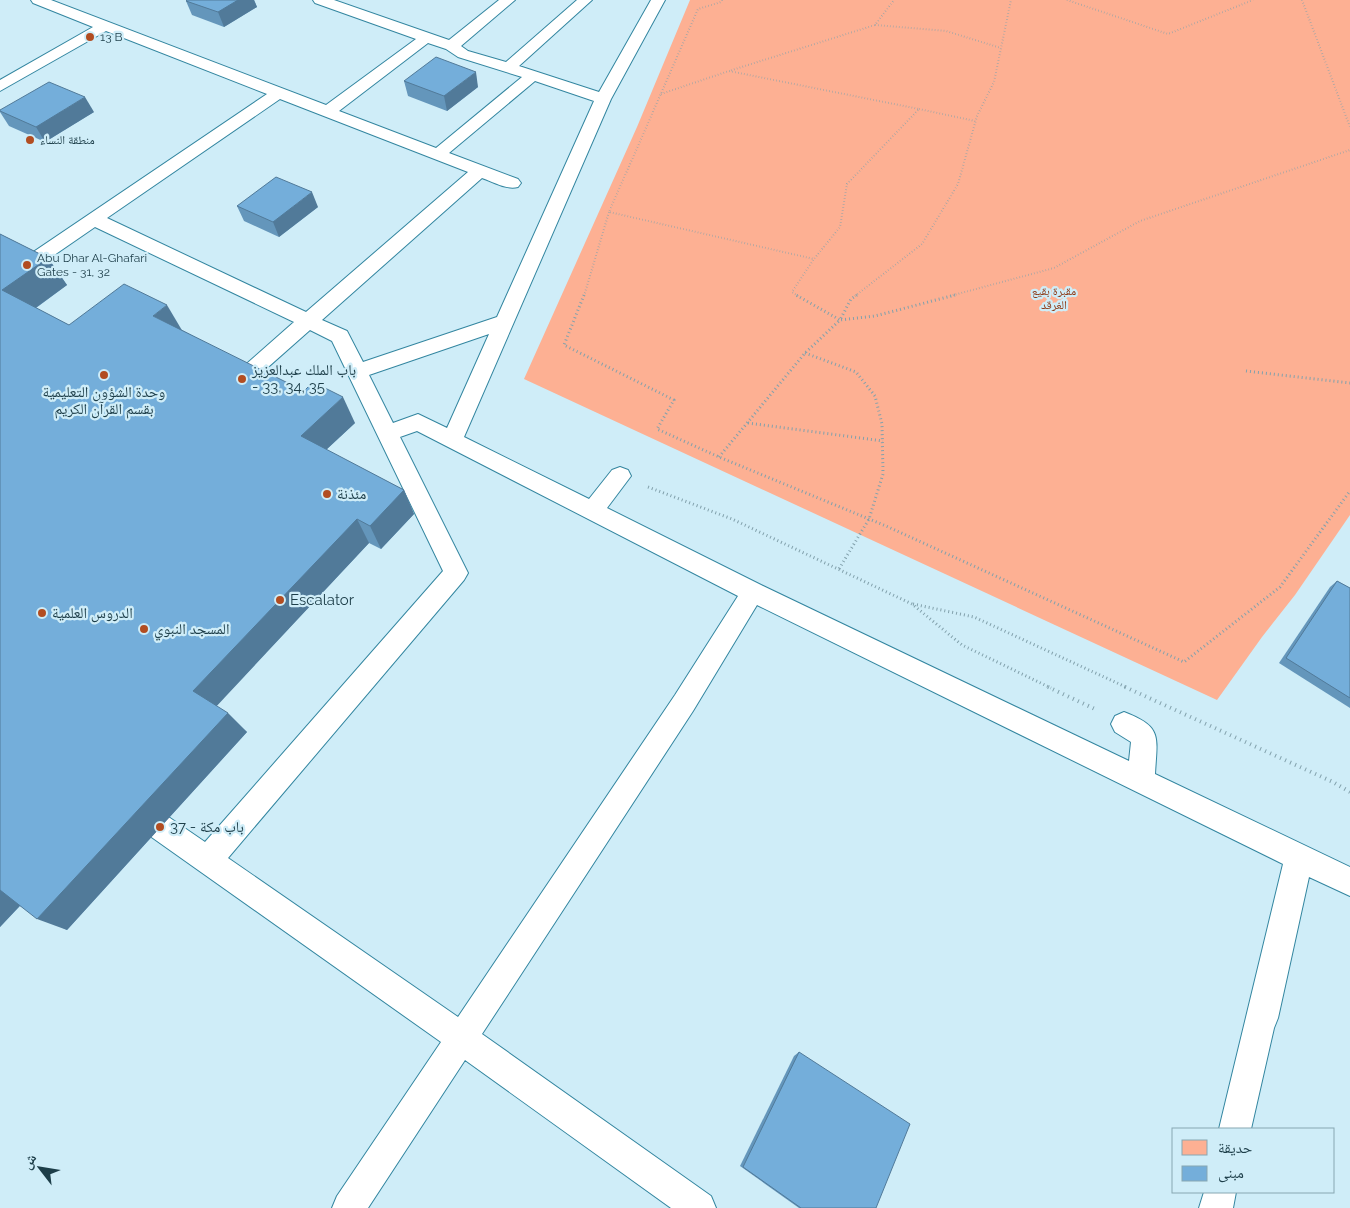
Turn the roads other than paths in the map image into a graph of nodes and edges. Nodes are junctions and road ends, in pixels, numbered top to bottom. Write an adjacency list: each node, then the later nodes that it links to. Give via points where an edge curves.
1 (38, 0): 6 (street, via 74,7)
2 (320, 0): 7 (street)
3 (508, 0): 8 (street)
4 (585, 0): 9 (street)
5 (658, 0): 13 (street)
6 (105, 26): 11 (street); 12 (street)
7 (427, 38): 8 (street); 14 (street)
8 (451, 46): 9 (street, via 463,54)
9 (509, 67): 10 (street)
10 (533, 74): 13 (street); 15 (street)
11 (0, 86)
12 (278, 94): 14 (street); 18 (street)
13 (603, 99): 21 (street)
14 (327, 112): 15 (street)
15 (438, 154): 16 (street)
16 (481, 170): 17 (street); 20 (street)
17 (512, 183)
18 (94, 219): 19 (street); 20 (street)
19 (27, 265)
20 (310, 320): 22 (street, via 340,336); 23 (street)
21 (504, 322): 22 (street); 25 (street)
22 (357, 371): 24 (street)
23 (242, 379)
24 (388, 433): 25 (street, via 418,422); 33 (street, via 456,573)
25 (452, 440): 27 (street)
26 (620, 476): 27 (street)
27 (592, 511): 28 (street)
28 (754, 592): 30 (street); 35 (street)
29 (1124, 724): 30 (street, via 1144,736)
30 (1140, 780): 32 (street)
31 (160, 827): 33 (street)
32 (1299, 857): 34 (street); 36 (street)
33 (208, 860): 35 (street)
34 (1350, 882)
35 (461, 1038): 38 (street); 39 (street)
36 (1234, 1128)
37 (1220, 1193): 40 (street)
38 (349, 1208)
39 (698, 1208)
40 (1216, 1208)

